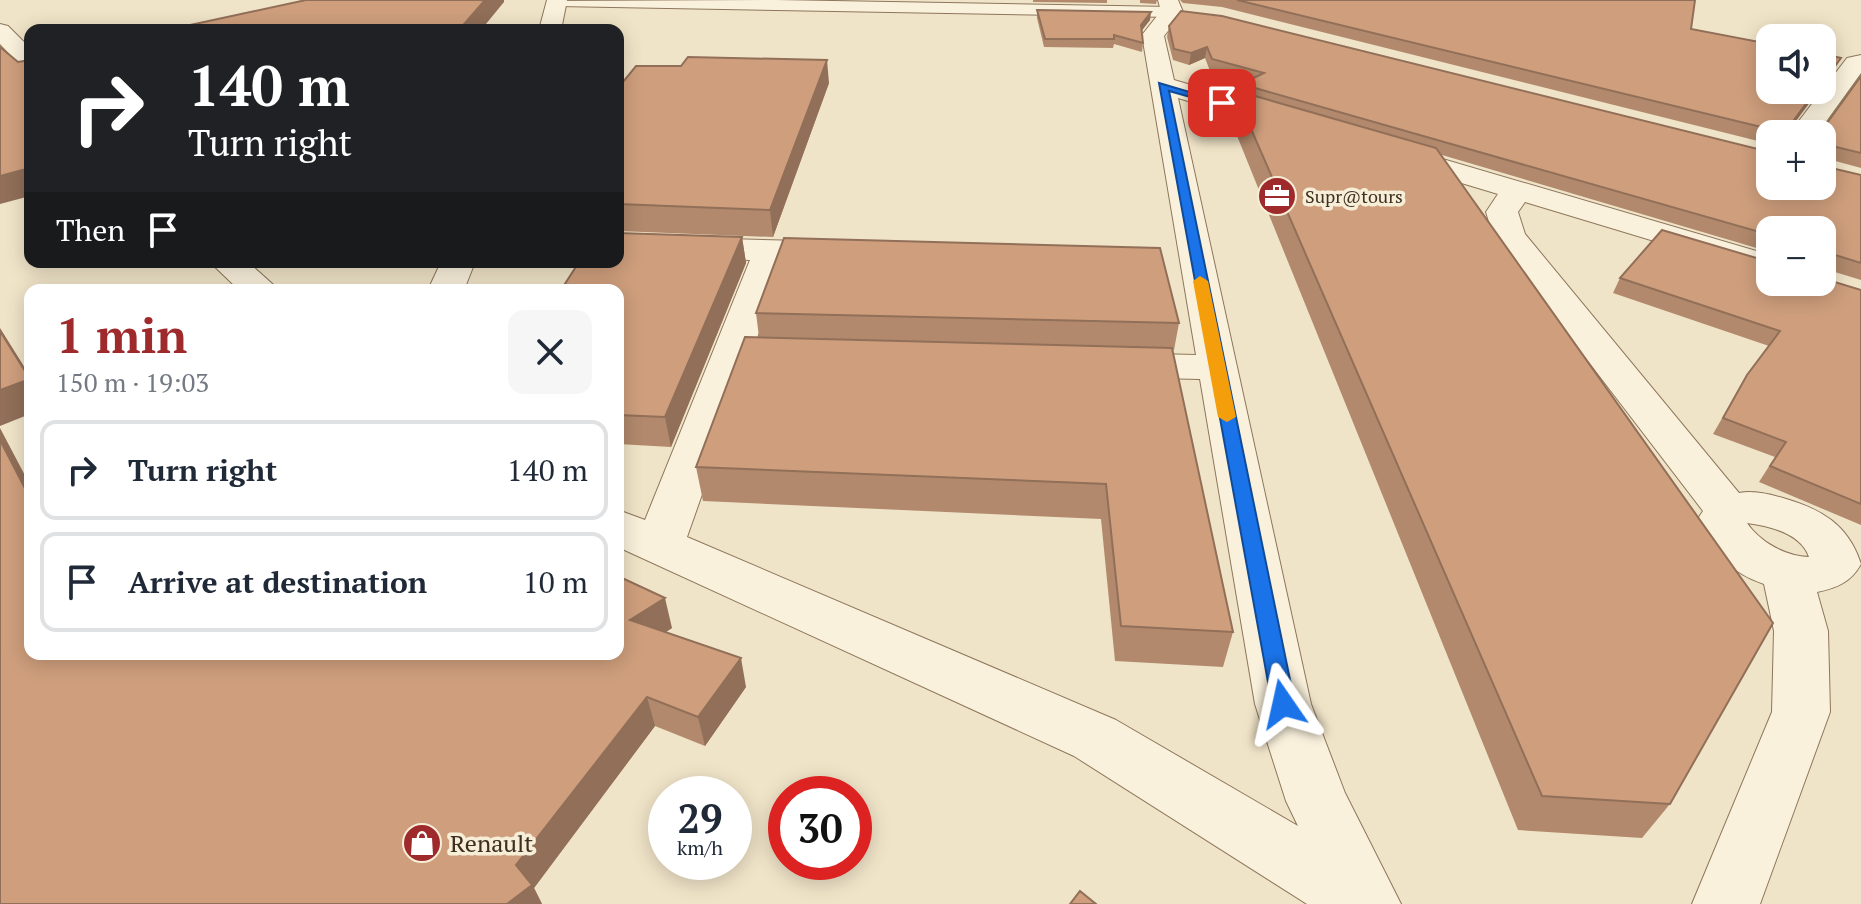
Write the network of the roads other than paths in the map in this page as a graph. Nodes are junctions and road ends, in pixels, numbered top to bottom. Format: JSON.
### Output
{"nodes":[{"id":1,"x":557,"y":1,"type":"edge"},
{"id":2,"x":1179,"y":9,"type":"edge"},
{"id":3,"x":551,"y":24,"type":"edge"},
{"id":4,"x":0,"y":31,"type":"edge"},
{"id":5,"x":24,"y":55,"type":"edge"},
{"id":6,"x":1861,"y":62,"type":"edge"},
{"id":7,"x":1163,"y":85,"type":"junction"},
{"id":8,"x":1813,"y":120,"type":"edge"},
{"id":9,"x":1311,"y":129,"type":"edge"},
{"id":10,"x":1370,"y":146,"type":"edge"},
{"id":11,"x":1519,"y":190,"type":"junction"},
{"id":12,"x":624,"y":246,"type":"edge"},
{"id":13,"x":771,"y":250,"type":"junction"},
{"id":14,"x":866,"y":253,"type":"edge"},
{"id":15,"x":1756,"y":262,"type":"edge"},
{"id":16,"x":234,"y":268,"type":"edge"},
{"id":17,"x":254,"y":284,"type":"edge"},
{"id":18,"x":1077,"y":364,"type":"edge"},
{"id":19,"x":1218,"y":368,"type":"junction"},
{"id":20,"x":639,"y":536,"type":"edge"},
{"id":21,"x":1827,"y":562,"type":"edge"},
{"id":22,"x":1365,"y":903,"type":"edge"},
{"id":23,"x":1726,"y":904,"type":"edge"}],
"edges":[{"from":1,"to":2,"type":"lane"},
{"from":1,"to":3,"type":"street"},
{"from":2,"to":7,"type":"street"},
{"from":4,"to":5,"type":"street"},
{"from":6,"to":8,"type":"street"},
{"from":7,"to":9,"type":"street"},
{"from":7,"to":19,"type":"street"},
{"from":10,"to":11,"type":"street"},
{"from":11,"to":15,"type":"street"},
{"from":11,"to":21,"type":"street"},
{"from":12,"to":13,"type":"street"},
{"from":13,"to":14,"type":"street"},
{"from":13,"to":20,"type":"street"},
{"from":16,"to":17,"type":"street"},
{"from":18,"to":19,"type":"street"},
{"from":19,"to":22,"type":"street"},
{"from":20,"to":22,"type":"street"},
{"from":21,"to":23,"type":"street"}]}
